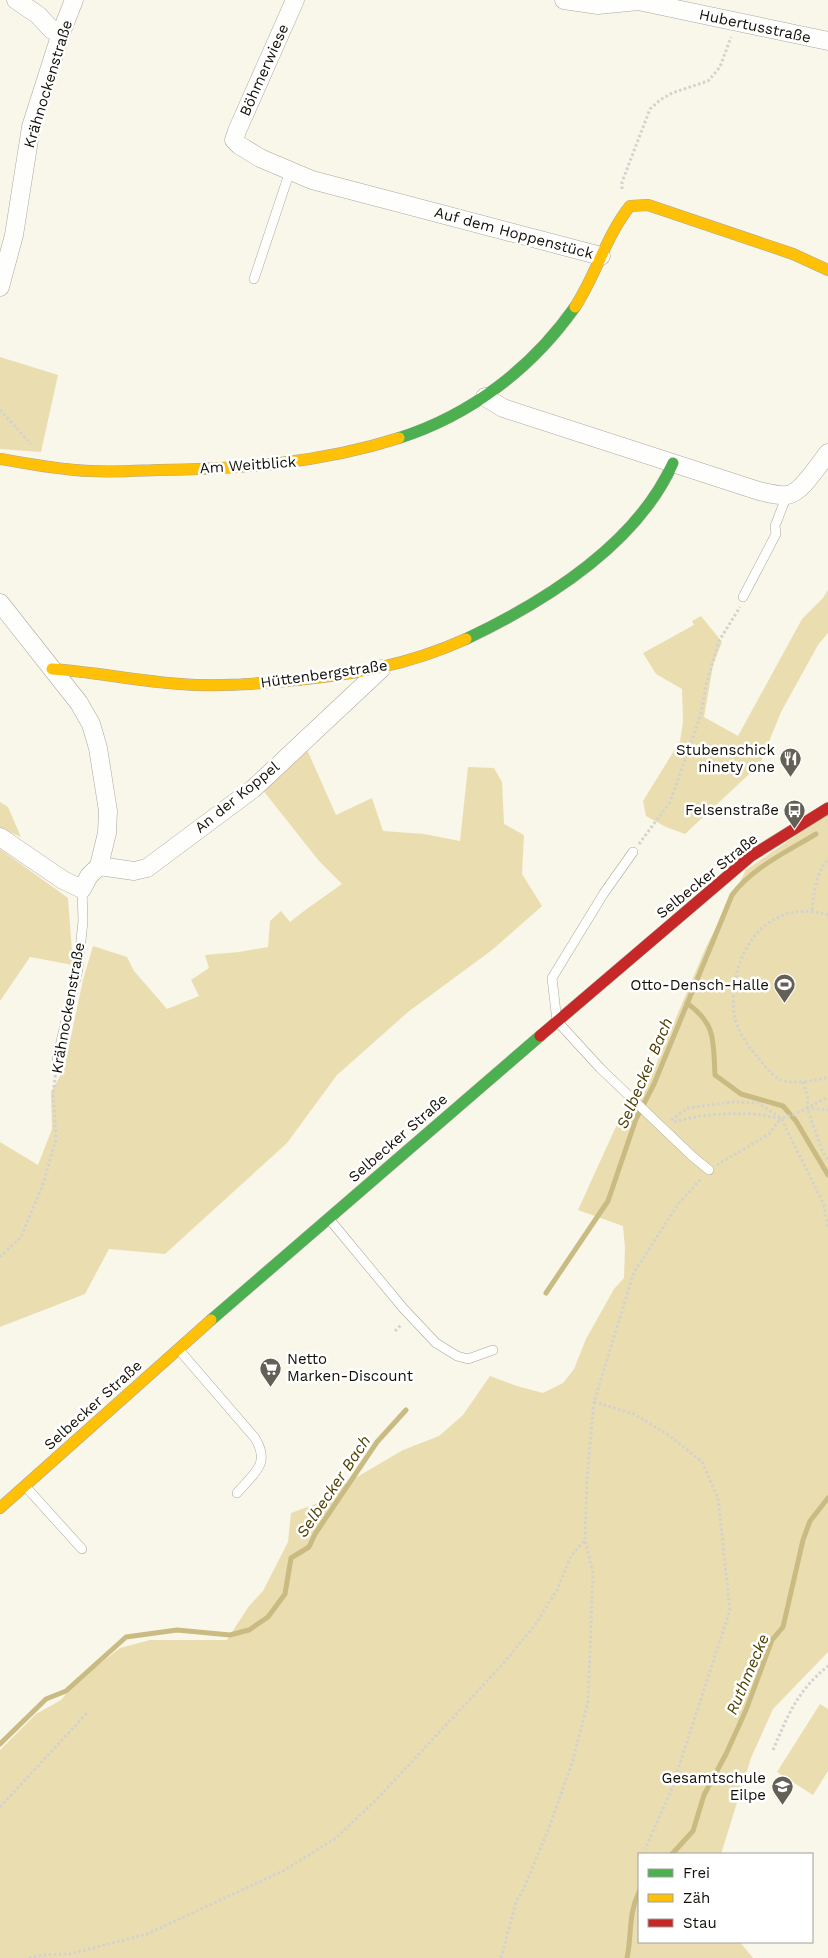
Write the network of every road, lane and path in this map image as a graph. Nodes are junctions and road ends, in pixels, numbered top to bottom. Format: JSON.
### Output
{"nodes":[{"id":1,"x":16,"y":0,"type":"edge"},
{"id":2,"x":74,"y":0,"type":"edge"},
{"id":3,"x":295,"y":0,"type":"edge"},
{"id":4,"x":564,"y":0,"type":"edge"},
{"id":5,"x":735,"y":22,"type":"junction"},
{"id":6,"x":61,"y":33,"type":"junction"},
{"id":7,"x":828,"y":42,"type":"edge"},
{"id":8,"x":234,"y":140,"type":"joint"},
{"id":9,"x":290,"y":171,"type":"junction"},
{"id":10,"x":621,"y":187,"type":"dead end"},
{"id":11,"x":601,"y":256,"type":"junction"},
{"id":12,"x":828,"y":270,"type":"edge"},
{"id":13,"x":254,"y":279,"type":"dead end"},
{"id":14,"x":0,"y":287,"type":"edge"},
{"id":15,"x":485,"y":397,"type":"junction"},
{"id":16,"x":0,"y":410,"type":"edge"},
{"id":17,"x":828,"y":453,"type":"edge"},
{"id":18,"x":0,"y":459,"type":"edge"},
{"id":19,"x":673,"y":462,"type":"junction"},
{"id":20,"x":40,"y":465,"type":"junction"},
{"id":21,"x":787,"y":495,"type":"junction"},
{"id":22,"x":743,"y":597,"type":"joint"},
{"id":23,"x":0,"y":603,"type":"edge"},
{"id":24,"x":381,"y":668,"type":"junction"},
{"id":25,"x":52,"y":669,"type":"junction"},
{"id":26,"x":828,"y":808,"type":"edge"},
{"id":27,"x":0,"y":836,"type":"edge"},
{"id":28,"x":633,"y":852,"type":"joint"},
{"id":29,"x":828,"y":859,"type":"edge"},
{"id":30,"x":99,"y":866,"type":"junction"},
{"id":31,"x":82,"y":889,"type":"junction"},
{"id":32,"x":812,"y":910,"type":"junction"},
{"id":33,"x":828,"y":915,"type":"edge"},
{"id":34,"x":557,"y":1021,"type":"junction"},
{"id":35,"x":57,"y":1059,"type":"joint"},
{"id":36,"x":828,"y":1077,"type":"edge"},
{"id":37,"x":803,"y":1082,"type":"junction"},
{"id":38,"x":828,"y":1097,"type":"edge"},
{"id":39,"x":807,"y":1108,"type":"junction"},
{"id":40,"x":828,"y":1110,"type":"edge"},
{"id":41,"x":781,"y":1118,"type":"junction"},
{"id":42,"x":662,"y":1126,"type":"junction"},
{"id":43,"x":828,"y":1161,"type":"edge"},
{"id":44,"x":709,"y":1170,"type":"junction"},
{"id":45,"x":328,"y":1218,"type":"junction"},
{"id":46,"x":828,"y":1229,"type":"edge"},
{"id":47,"x":0,"y":1256,"type":"edge"},
{"id":48,"x":178,"y":1349,"type":"junction"},
{"id":49,"x":493,"y":1350,"type":"dead end"},
{"id":50,"x":594,"y":1402,"type":"junction"},
{"id":51,"x":25,"y":1486,"type":"junction"},
{"id":52,"x":237,"y":1493,"type":"dead end"},
{"id":53,"x":0,"y":1508,"type":"edge"},
{"id":54,"x":585,"y":1540,"type":"junction"},
{"id":55,"x":82,"y":1549,"type":"dead end"},
{"id":56,"x":828,"y":1666,"type":"edge"},
{"id":57,"x":88,"y":1712,"type":"dead end"},
{"id":58,"x":773,"y":1750,"type":"dead end"},
{"id":59,"x":0,"y":1807,"type":"edge"},
{"id":60,"x":645,"y":1849,"type":"dead end"},
{"id":61,"x":70,"y":1956,"type":"edge"},
{"id":62,"x":29,"y":1958,"type":"edge"},
{"id":63,"x":501,"y":1958,"type":"edge"}],
"edges":[{"from":1,"to":6,"type":"street"},
{"from":2,"to":6,"type":"street","name":"Krähnockenstraße"},
{"from":3,"to":8,"type":"street","name":"Böhmerwiese"},
{"from":4,"to":5,"type":"street","name":"Hubertusstraße"},
{"from":5,"to":7,"type":"street","name":"Hubertusstraße"},
{"from":5,"to":10,"type":"path"},
{"from":6,"to":14,"type":"street","name":"Krähnockenstraße"},
{"from":8,"to":9,"type":"street","name":"Auf dem Hoppenstück"},
{"from":9,"to":11,"type":"street","name":"Auf dem Hoppenstück"},
{"from":9,"to":13,"type":"lane"},
{"from":11,"to":12,"type":"street","name":"Auf dem Hoppenstück"},
{"from":11,"to":15,"type":"street","name":"Am Weitblick"},
{"from":15,"to":19,"type":"street"},
{"from":15,"to":20,"type":"street","name":"Am Weitblick"},
{"from":16,"to":20,"type":"path"},
{"from":17,"to":21,"type":"street"},
{"from":18,"to":20,"type":"street","name":"Am Weitblick"},
{"from":19,"to":21,"type":"street"},
{"from":19,"to":24,"type":"street","name":"Hüttenbergstraße"},
{"from":21,"to":22,"type":"lane"},
{"from":22,"to":28,"type":"path"},
{"from":23,"to":25,"type":"street"},
{"from":24,"to":25,"type":"street","name":"Hüttenbergstraße"},
{"from":24,"to":30,"type":"street","name":"An der Koppel"},
{"from":25,"to":30,"type":"street"},
{"from":26,"to":34,"type":"street","name":"Selbecker Straße"},
{"from":27,"to":31,"type":"street"},
{"from":28,"to":34,"type":"lane"},
{"from":29,"to":32,"type":"path"},
{"from":30,"to":31,"type":"street"},
{"from":31,"to":35,"type":"lane","name":"Krähnockenstraße"},
{"from":32,"to":33,"type":"path"},
{"from":32,"to":37,"type":"path"},
{"from":34,"to":42,"type":"lane"},
{"from":34,"to":45,"type":"street","name":"Selbecker Straße"},
{"from":35,"to":47,"type":"path","name":"Krähnockenstraße"},
{"from":36,"to":37,"type":"path"},
{"from":37,"to":39,"type":"path"},
{"from":38,"to":39,"type":"path"},
{"from":39,"to":40,"type":"path"},
{"from":39,"to":41,"type":"path"},
{"from":39,"to":43,"type":"path"},
{"from":41,"to":42,"type":"path"},
{"from":41,"to":42,"type":"path"},
{"from":41,"to":44,"type":"path"},
{"from":41,"to":46,"type":"path"},
{"from":42,"to":44,"type":"lane"},
{"from":44,"to":50,"type":"path"},
{"from":45,"to":48,"type":"street","name":"Selbecker Straße"},
{"from":45,"to":49,"type":"lane"},
{"from":48,"to":51,"type":"street","name":"Selbecker Straße"},
{"from":48,"to":52,"type":"lane"},
{"from":50,"to":54,"type":"path"},
{"from":50,"to":60,"type":"path"},
{"from":51,"to":53,"type":"street","name":"Selbecker Straße"},
{"from":51,"to":55,"type":"lane"},
{"from":54,"to":61,"type":"path"},
{"from":54,"to":63,"type":"path"},
{"from":56,"to":58,"type":"path"},
{"from":57,"to":59,"type":"path"},
{"from":61,"to":62,"type":"path"}]}
